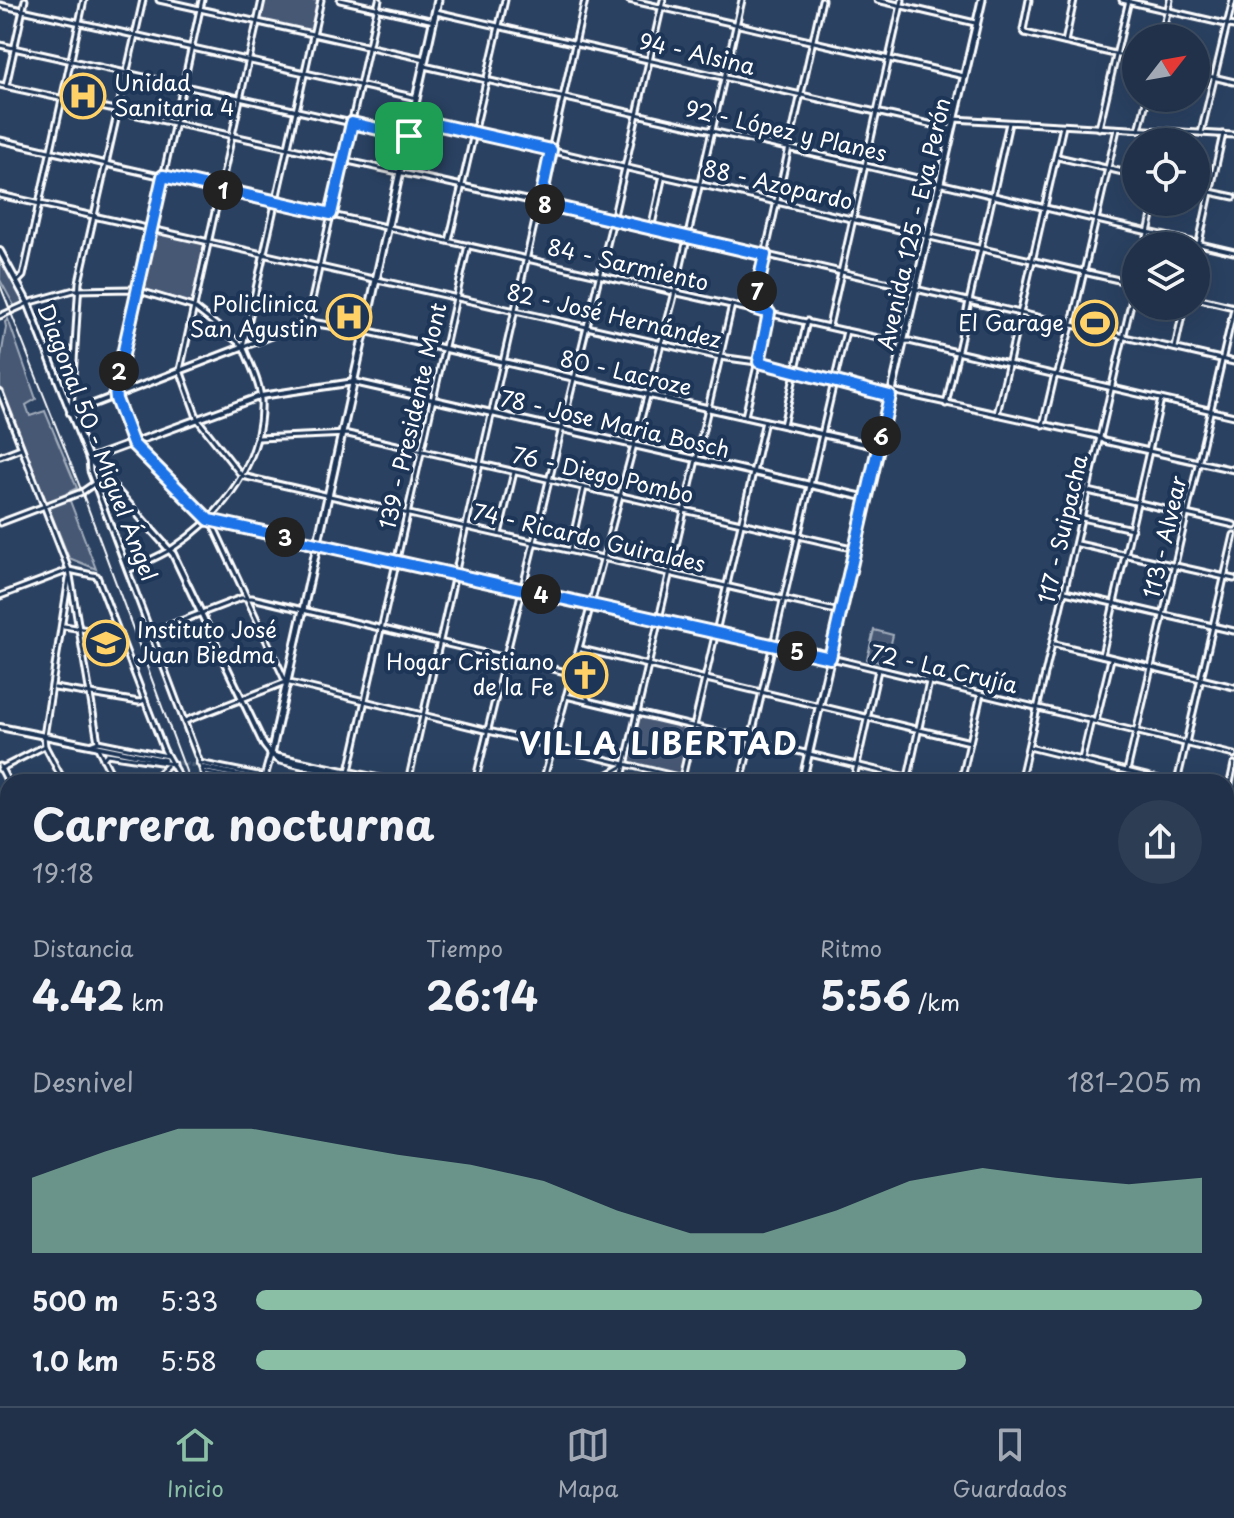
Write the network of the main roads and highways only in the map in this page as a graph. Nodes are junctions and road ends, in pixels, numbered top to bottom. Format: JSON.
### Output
{"nodes":[{"id":1,"x":438,"y":0,"type":"edge"},
{"id":2,"x":982,"y":0,"type":"edge"},
{"id":3,"x":340,"y":774,"type":"edge"},
{"id":4,"x":804,"y":774,"type":"edge"}],
"edges":[{"from":1,"to":3,"type":"main road"},
{"from":2,"to":4,"type":"main road","name":"Avenida 125 - Eva Perón"}]}
